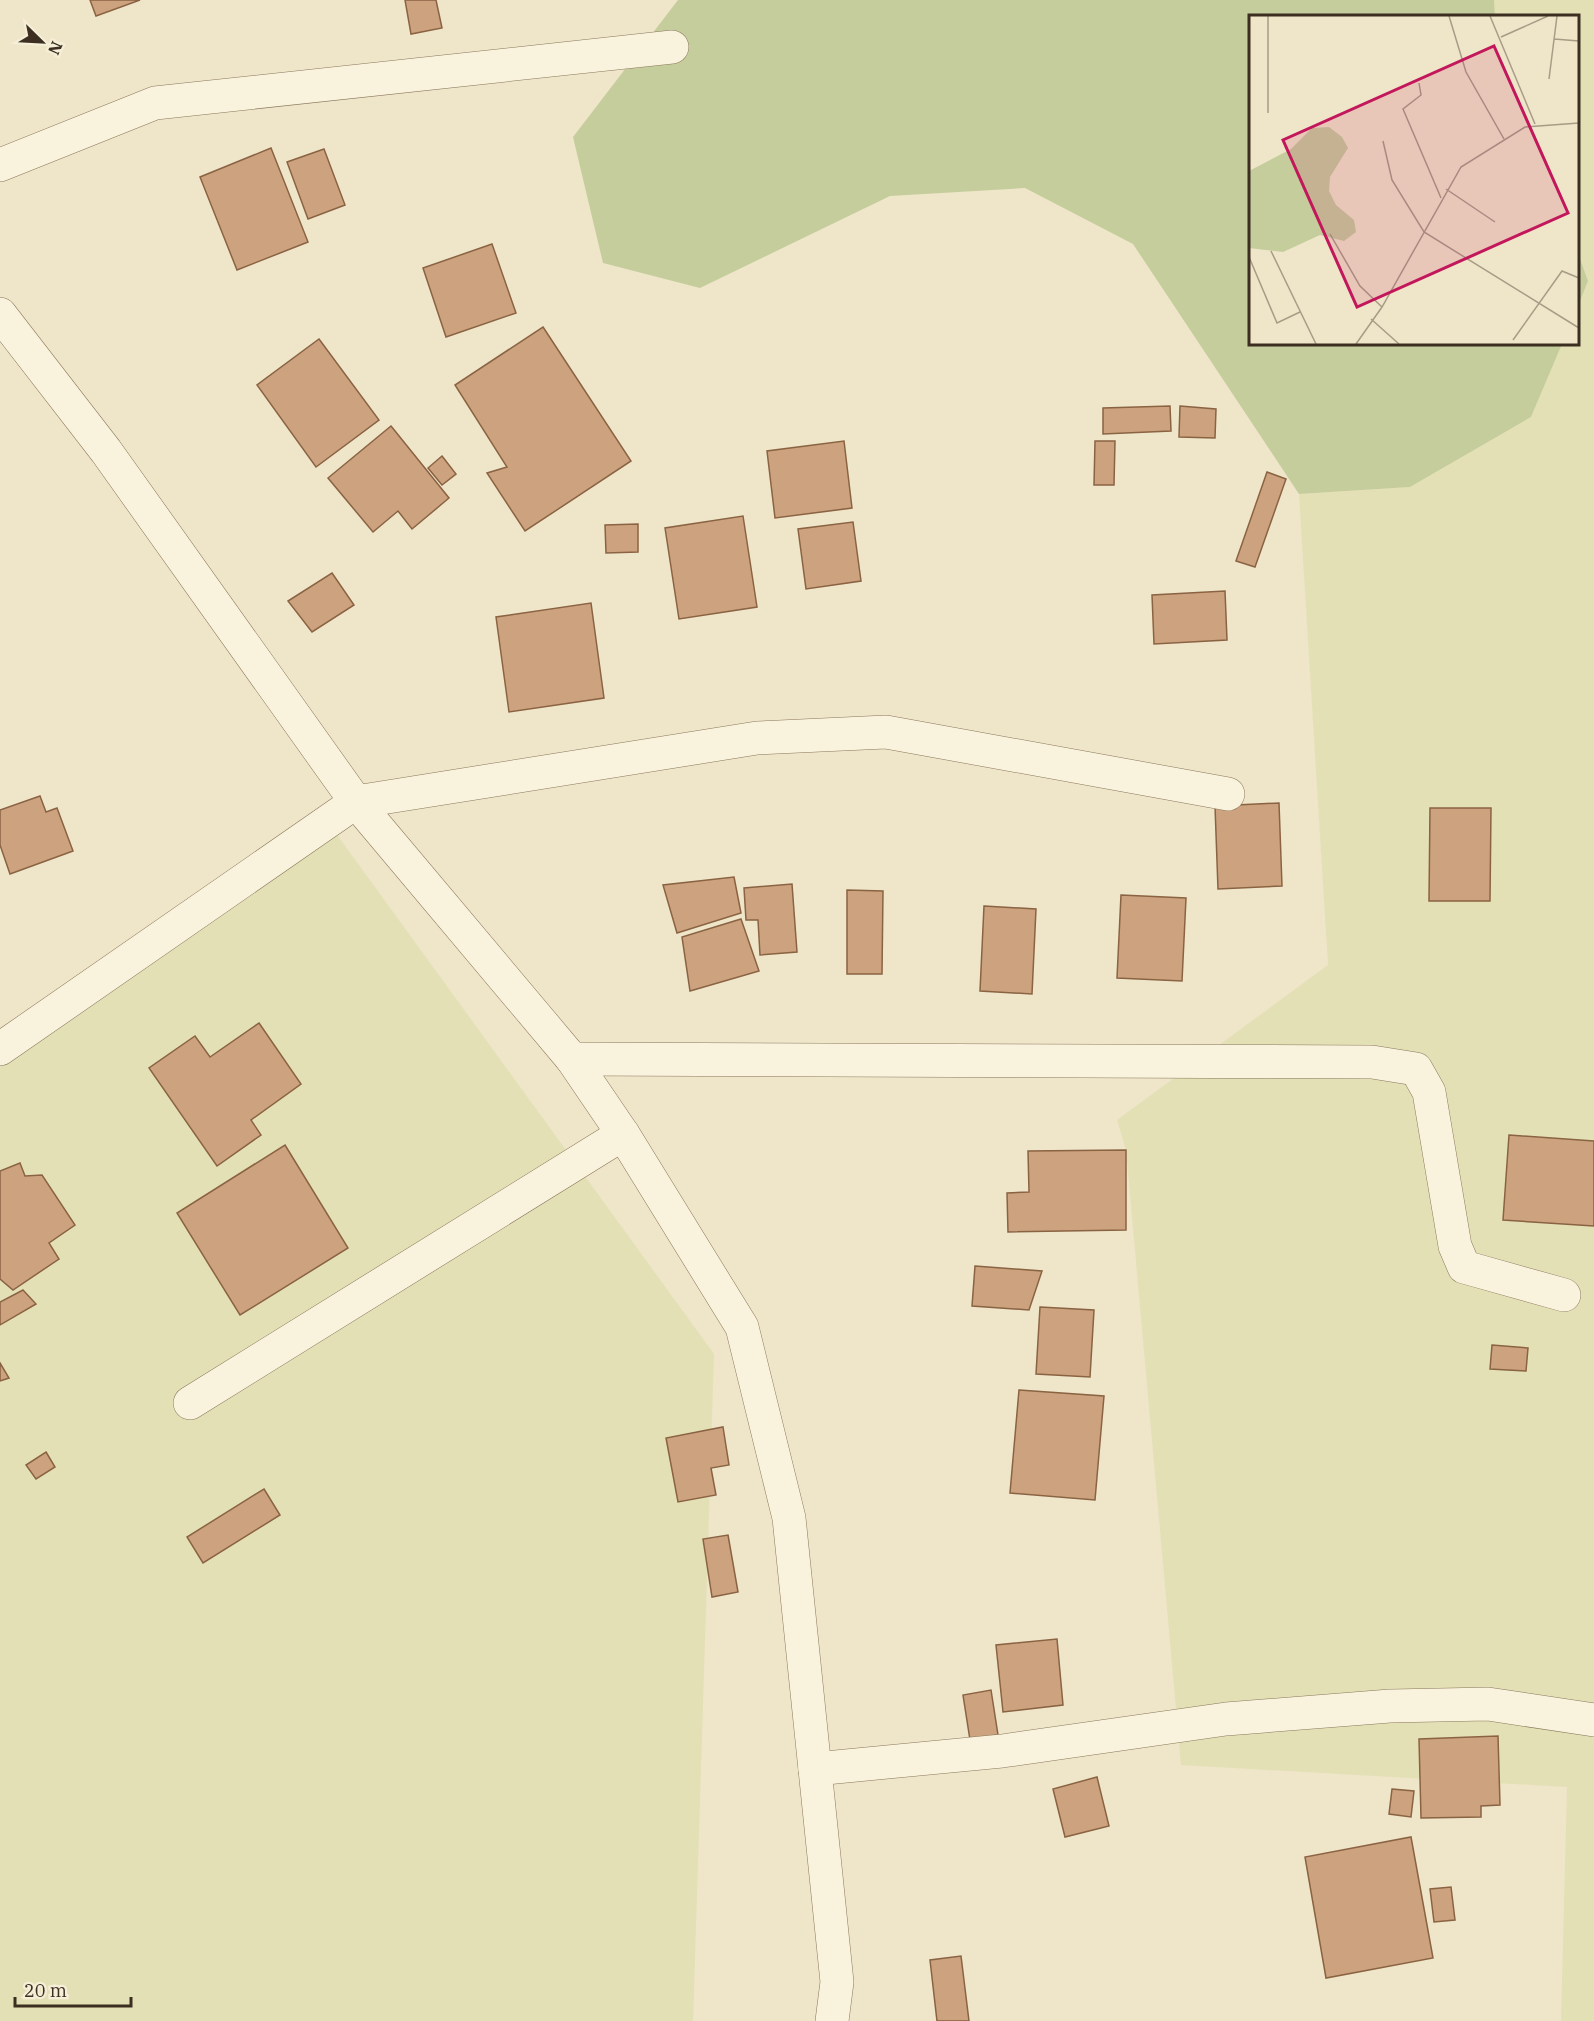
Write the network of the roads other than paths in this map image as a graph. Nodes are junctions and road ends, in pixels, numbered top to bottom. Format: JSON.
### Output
{"nodes":[{"id":1,"x":672,"y":47,"type":"dead end"},
{"id":2,"x":0,"y":165,"type":"edge"},
{"id":3,"x":0,"y":314,"type":"edge"},
{"id":4,"x":1228,"y":794,"type":"dead end"},
{"id":5,"x":356,"y":802,"type":"junction"},
{"id":6,"x":0,"y":1049,"type":"edge"},
{"id":7,"x":572,"y":1059,"type":"junction"},
{"id":8,"x":623,"y":1134,"type":"junction"},
{"id":9,"x":1564,"y":1295,"type":"dead end"},
{"id":10,"x":190,"y":1403,"type":"dead end"},
{"id":11,"x":1594,"y":1720,"type":"edge"},
{"id":12,"x":815,"y":1769,"type":"junction"},
{"id":13,"x":832,"y":2021,"type":"edge"}],
"edges":[{"from":1,"to":2,"type":"street"},
{"from":3,"to":5,"type":"street"},
{"from":4,"to":5,"type":"street"},
{"from":5,"to":6,"type":"street"},
{"from":5,"to":7,"type":"street"},
{"from":7,"to":8,"type":"street"},
{"from":7,"to":9,"type":"street"},
{"from":8,"to":10,"type":"street"},
{"from":8,"to":12,"type":"street"},
{"from":11,"to":12,"type":"street"},
{"from":12,"to":13,"type":"street"}]}
